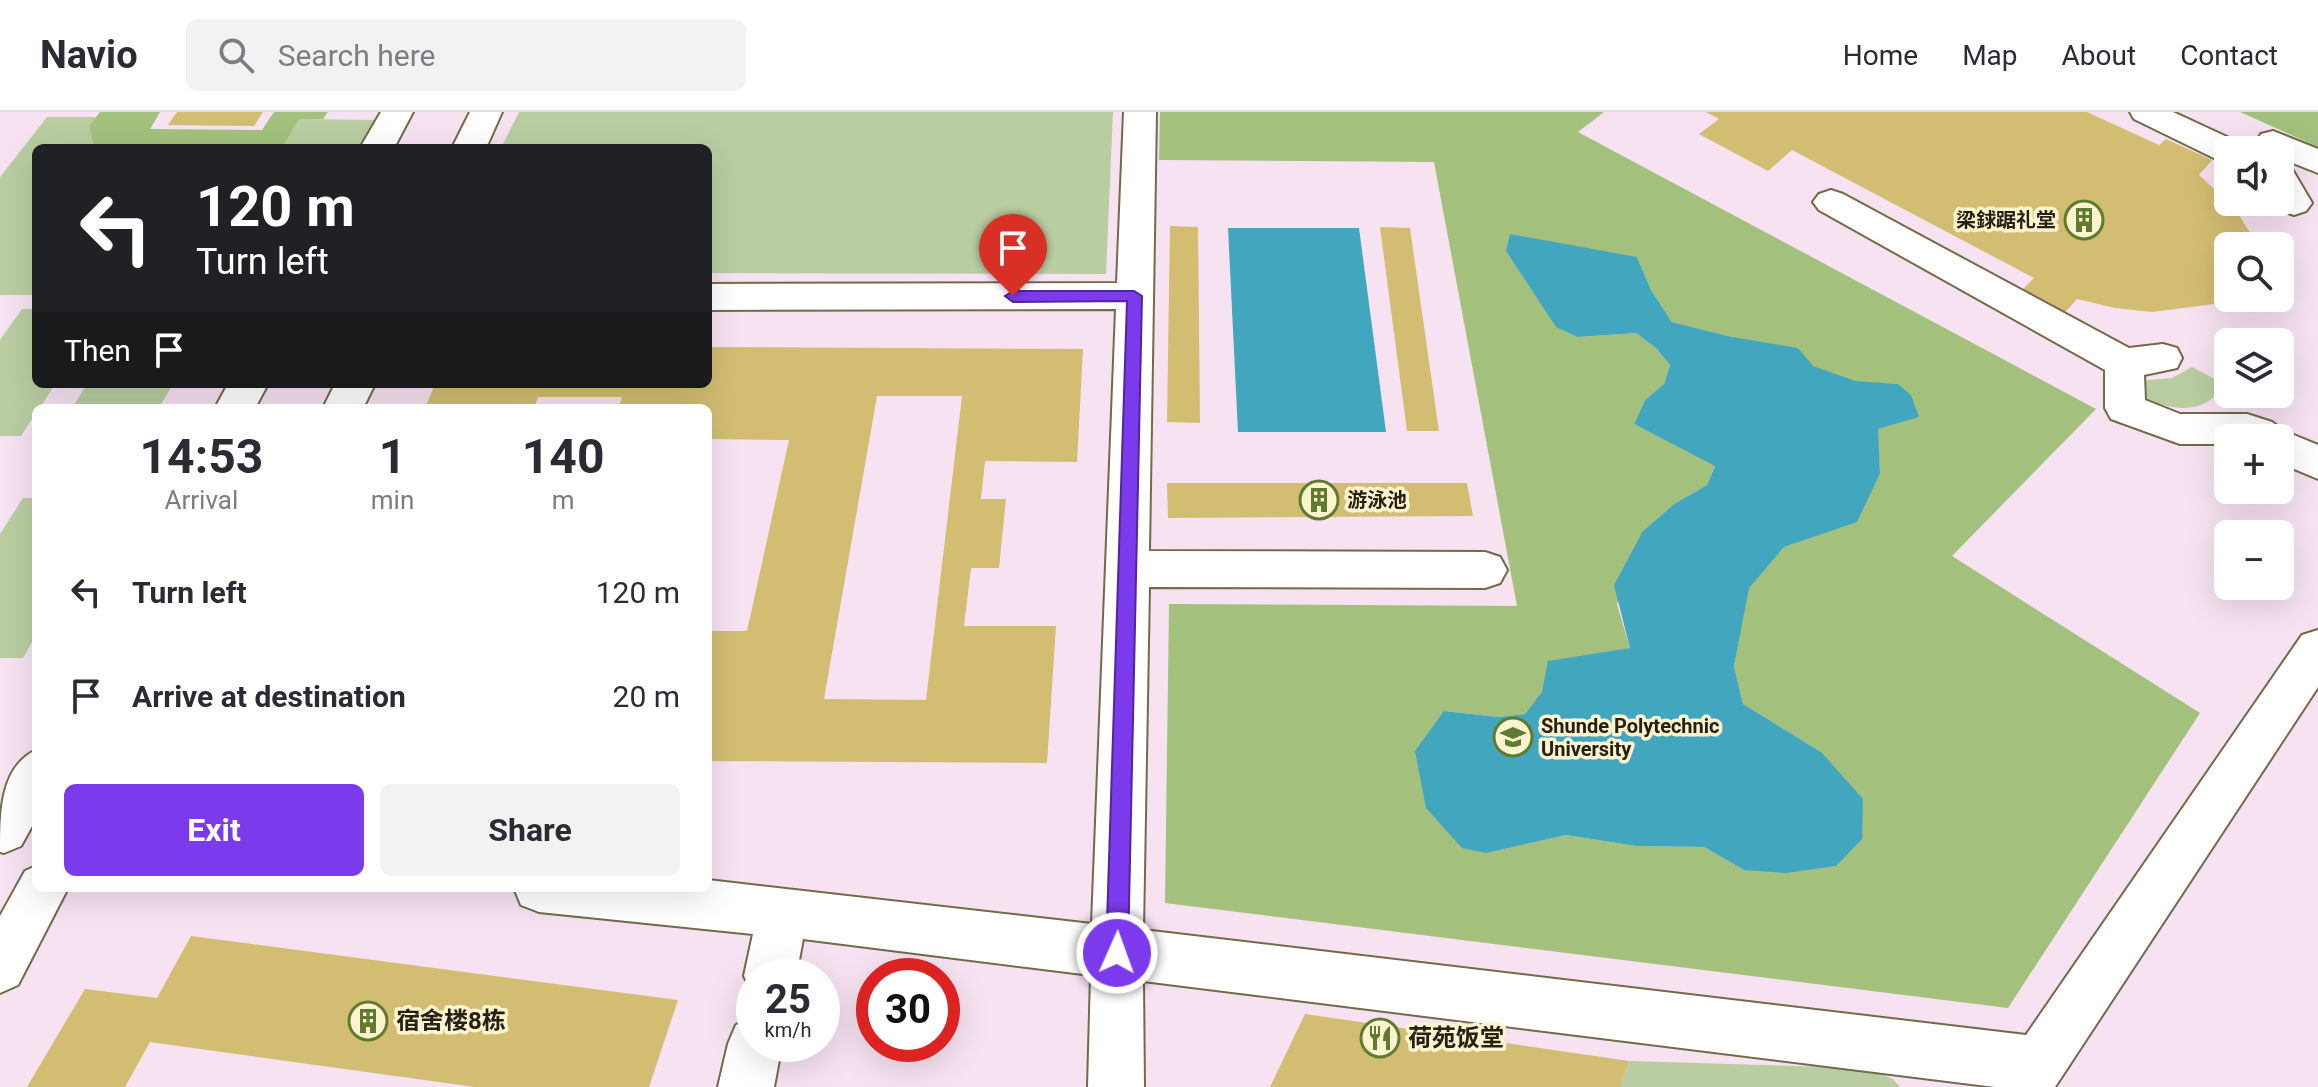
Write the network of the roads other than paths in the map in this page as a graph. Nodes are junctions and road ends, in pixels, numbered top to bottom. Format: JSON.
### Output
{"nodes":[{"id":1,"x":397,"y":112,"type":"edge"},
{"id":2,"x":486,"y":112,"type":"edge"},
{"id":3,"x":1140,"y":112,"type":"edge"},
{"id":4,"x":2146,"y":112,"type":"edge"},
{"id":5,"x":379,"y":144,"type":"edge"},
{"id":6,"x":471,"y":144,"type":"edge"},
{"id":7,"x":2214,"y":144,"type":"edge"},
{"id":8,"x":2294,"y":151,"type":"edge"},
{"id":9,"x":2318,"y":162,"type":"edge"},
{"id":10,"x":2318,"y":170,"type":"edge"},
{"id":11,"x":2294,"y":181,"type":"edge"},
{"id":12,"x":1831,"y":202,"type":"dead end"},
{"id":13,"x":1134,"y":296,"type":"junction"},
{"id":14,"x":712,"y":297,"type":"edge"},
{"id":15,"x":2163,"y":358,"type":"dead end"},
{"id":16,"x":2124,"y":363,"type":"junction"},
{"id":17,"x":2214,"y":430,"type":"edge"},
{"id":18,"x":2294,"y":452,"type":"edge"},
{"id":19,"x":2318,"y":463,"type":"edge"},
{"id":20,"x":1127,"y":569,"type":"junction"},
{"id":21,"x":1485,"y":570,"type":"dead end"},
{"id":22,"x":2318,"y":649,"type":"edge"},
{"id":23,"x":32,"y":782,"type":"edge"},
{"id":24,"x":13,"y":831,"type":"edge"},
{"id":25,"x":41,"y":892,"type":"edge"},
{"id":26,"x":580,"y":892,"type":"edge"},
{"id":27,"x":783,"y":912,"type":"junction"},
{"id":28,"x":1117,"y":953,"type":"junction"},
{"id":29,"x":774,"y":958,"type":"edge"},
{"id":30,"x":0,"y":967,"type":"edge"},
{"id":31,"x":751,"y":1062,"type":"edge"},
{"id":32,"x":2031,"y":1076,"type":"edge"},
{"id":33,"x":746,"y":1087,"type":"edge"},
{"id":34,"x":1116,"y":1087,"type":"edge"}],
"edges":[{"from":1,"to":5,"type":"street"},
{"from":2,"to":6,"type":"street"},
{"from":3,"to":13,"type":"street"},
{"from":4,"to":7,"type":"street"},
{"from":8,"to":9,"type":"street"},
{"from":10,"to":11,"type":"street"},
{"from":12,"to":16,"type":"street"},
{"from":13,"to":14,"type":"street"},
{"from":13,"to":20,"type":"street"},
{"from":15,"to":16,"type":"street"},
{"from":16,"to":17,"type":"street"},
{"from":18,"to":19,"type":"street"},
{"from":20,"to":21,"type":"street"},
{"from":20,"to":28,"type":"street"},
{"from":22,"to":32,"type":"street"},
{"from":23,"to":24,"type":"street"},
{"from":25,"to":30,"type":"street"},
{"from":26,"to":27,"type":"street"},
{"from":27,"to":28,"type":"street"},
{"from":27,"to":29,"type":"street"},
{"from":28,"to":32,"type":"street"},
{"from":28,"to":34,"type":"street"},
{"from":31,"to":33,"type":"street"}]}
